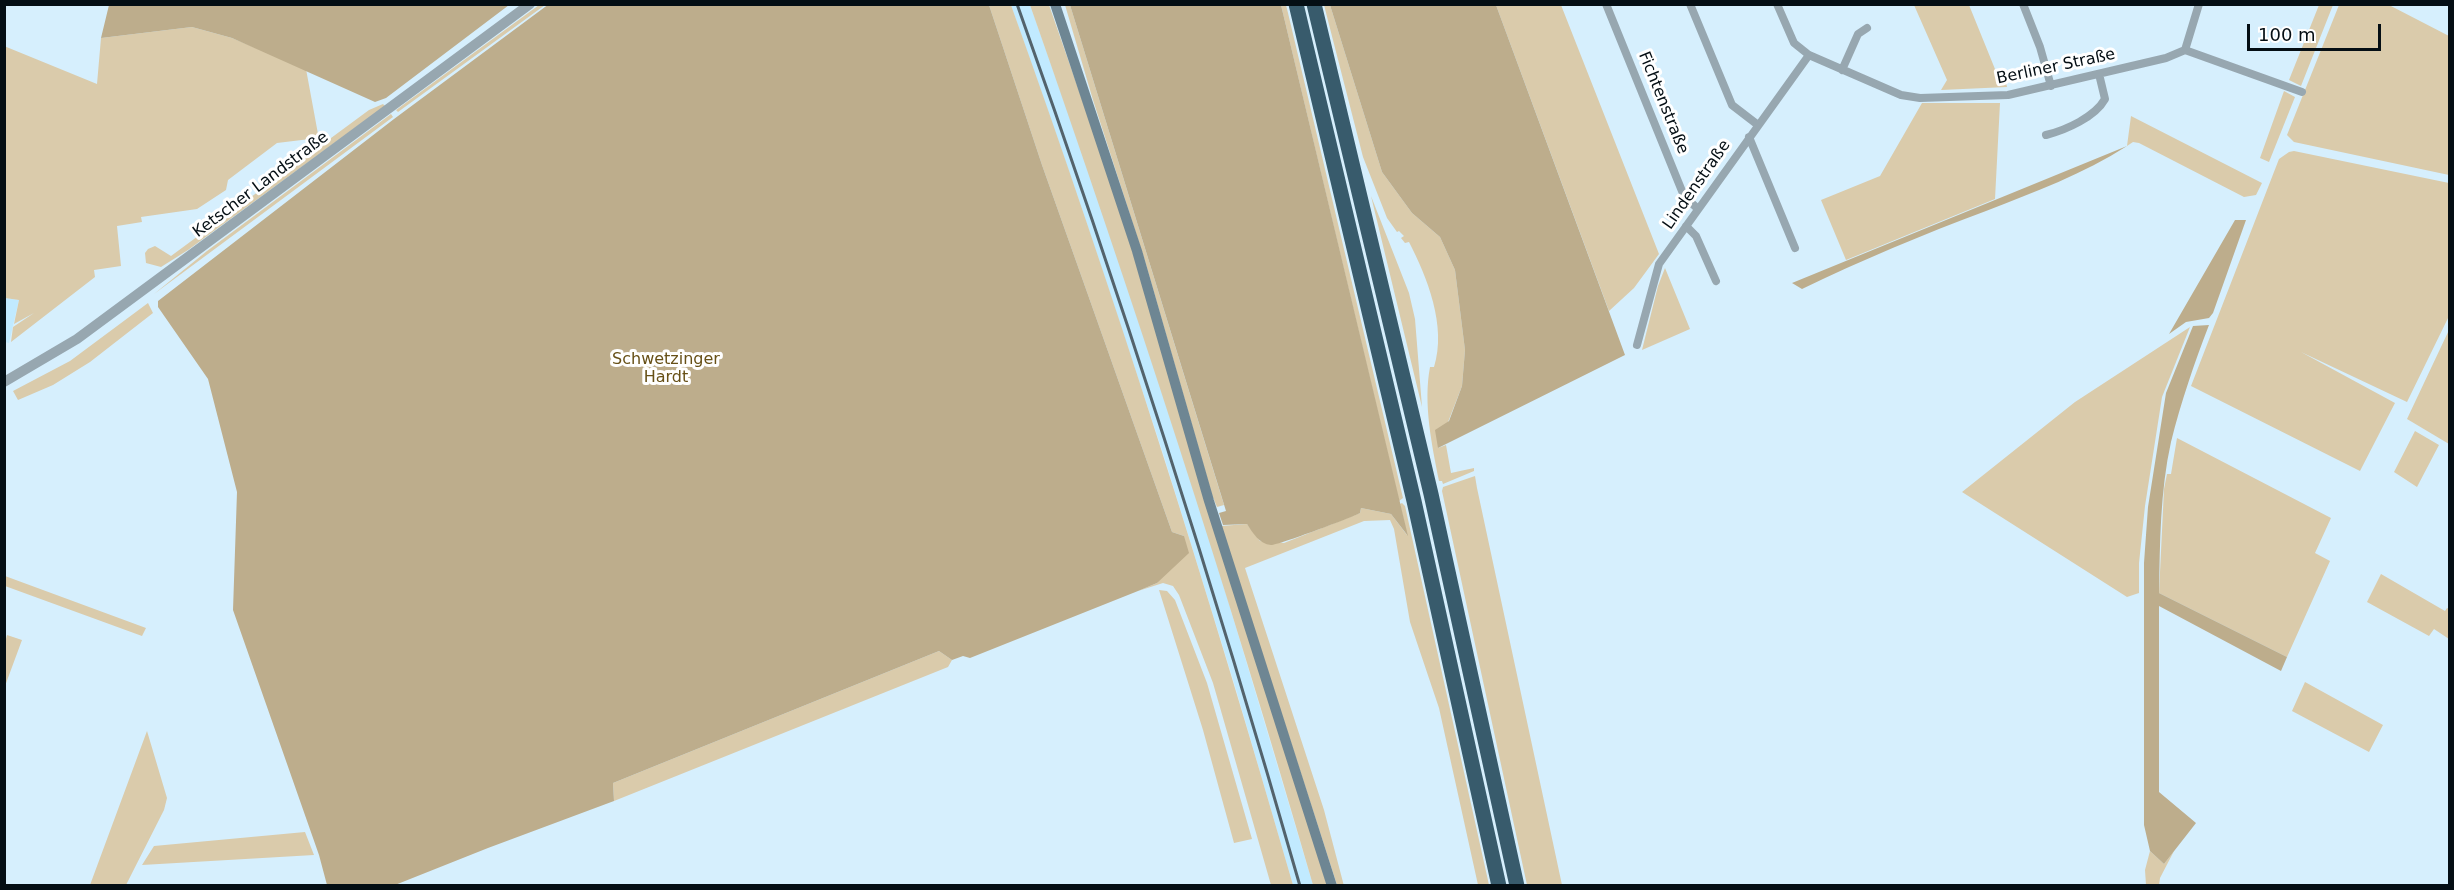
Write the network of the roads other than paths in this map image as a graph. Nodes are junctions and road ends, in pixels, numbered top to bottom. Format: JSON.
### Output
{"nodes":[{"id":1,"x":531,"y":4,"type":"edge"},
{"id":2,"x":1055,"y":4,"type":"edge"},
{"id":3,"x":1296,"y":4,"type":"edge"},
{"id":4,"x":1314,"y":4,"type":"edge"},
{"id":5,"x":1606,"y":4,"type":"edge"},
{"id":6,"x":1690,"y":4,"type":"edge"},
{"id":7,"x":1777,"y":4,"type":"edge"},
{"id":8,"x":2023,"y":4,"type":"edge"},
{"id":9,"x":2199,"y":4,"type":"edge"},
{"id":10,"x":1867,"y":28,"type":"dead end"},
{"id":11,"x":2185,"y":50,"type":"junction"},
{"id":12,"x":1809,"y":55,"type":"junction"},
{"id":13,"x":1842,"y":70,"type":"junction"},
{"id":14,"x":2099,"y":74,"type":"junction"},
{"id":15,"x":2051,"y":86,"type":"junction"},
{"id":16,"x":2302,"y":92,"type":"dead end"},
{"id":17,"x":1758,"y":125,"type":"junction"},
{"id":18,"x":2046,"y":135,"type":"dead end"},
{"id":19,"x":1749,"y":137,"type":"junction"},
{"id":20,"x":1698,"y":209,"type":"junction"},
{"id":21,"x":1686,"y":226,"type":"junction"},
{"id":22,"x":1795,"y":248,"type":"dead end"},
{"id":23,"x":1716,"y":281,"type":"dead end"},
{"id":24,"x":1637,"y":345,"type":"dead end"},
{"id":25,"x":4,"y":382,"type":"edge"},
{"id":26,"x":1332,"y":885,"type":"edge"},
{"id":27,"x":1499,"y":885,"type":"edge"},
{"id":28,"x":1517,"y":885,"type":"edge"}],
"edges":[{"from":1,"to":25,"type":"street","name":"Ketscher Landstraße"},
{"from":2,"to":26,"type":"main road"},
{"from":3,"to":27,"type":"highway"},
{"from":4,"to":28,"type":"highway"},
{"from":5,"to":20,"type":"street","name":"Fichtenstraße"},
{"from":6,"to":17,"type":"street"},
{"from":7,"to":12,"type":"street","name":"Berliner Straße"},
{"from":8,"to":15,"type":"street"},
{"from":9,"to":11,"type":"street"},
{"from":10,"to":13,"type":"street"},
{"from":11,"to":14,"type":"street","name":"Berliner Straße"},
{"from":11,"to":16,"type":"street"},
{"from":12,"to":13,"type":"street","name":"Berliner Straße"},
{"from":12,"to":17,"type":"street","name":"Lindenstraße"},
{"from":13,"to":15,"type":"street","name":"Berliner Straße"},
{"from":14,"to":15,"type":"street","name":"Berliner Straße"},
{"from":14,"to":18,"type":"street"},
{"from":17,"to":19,"type":"street","name":"Lindenstraße"},
{"from":19,"to":20,"type":"street","name":"Lindenstraße"},
{"from":19,"to":22,"type":"street"},
{"from":20,"to":21,"type":"street","name":"Lindenstraße"},
{"from":21,"to":23,"type":"street"},
{"from":21,"to":24,"type":"street","name":"Lindenstraße"}]}
